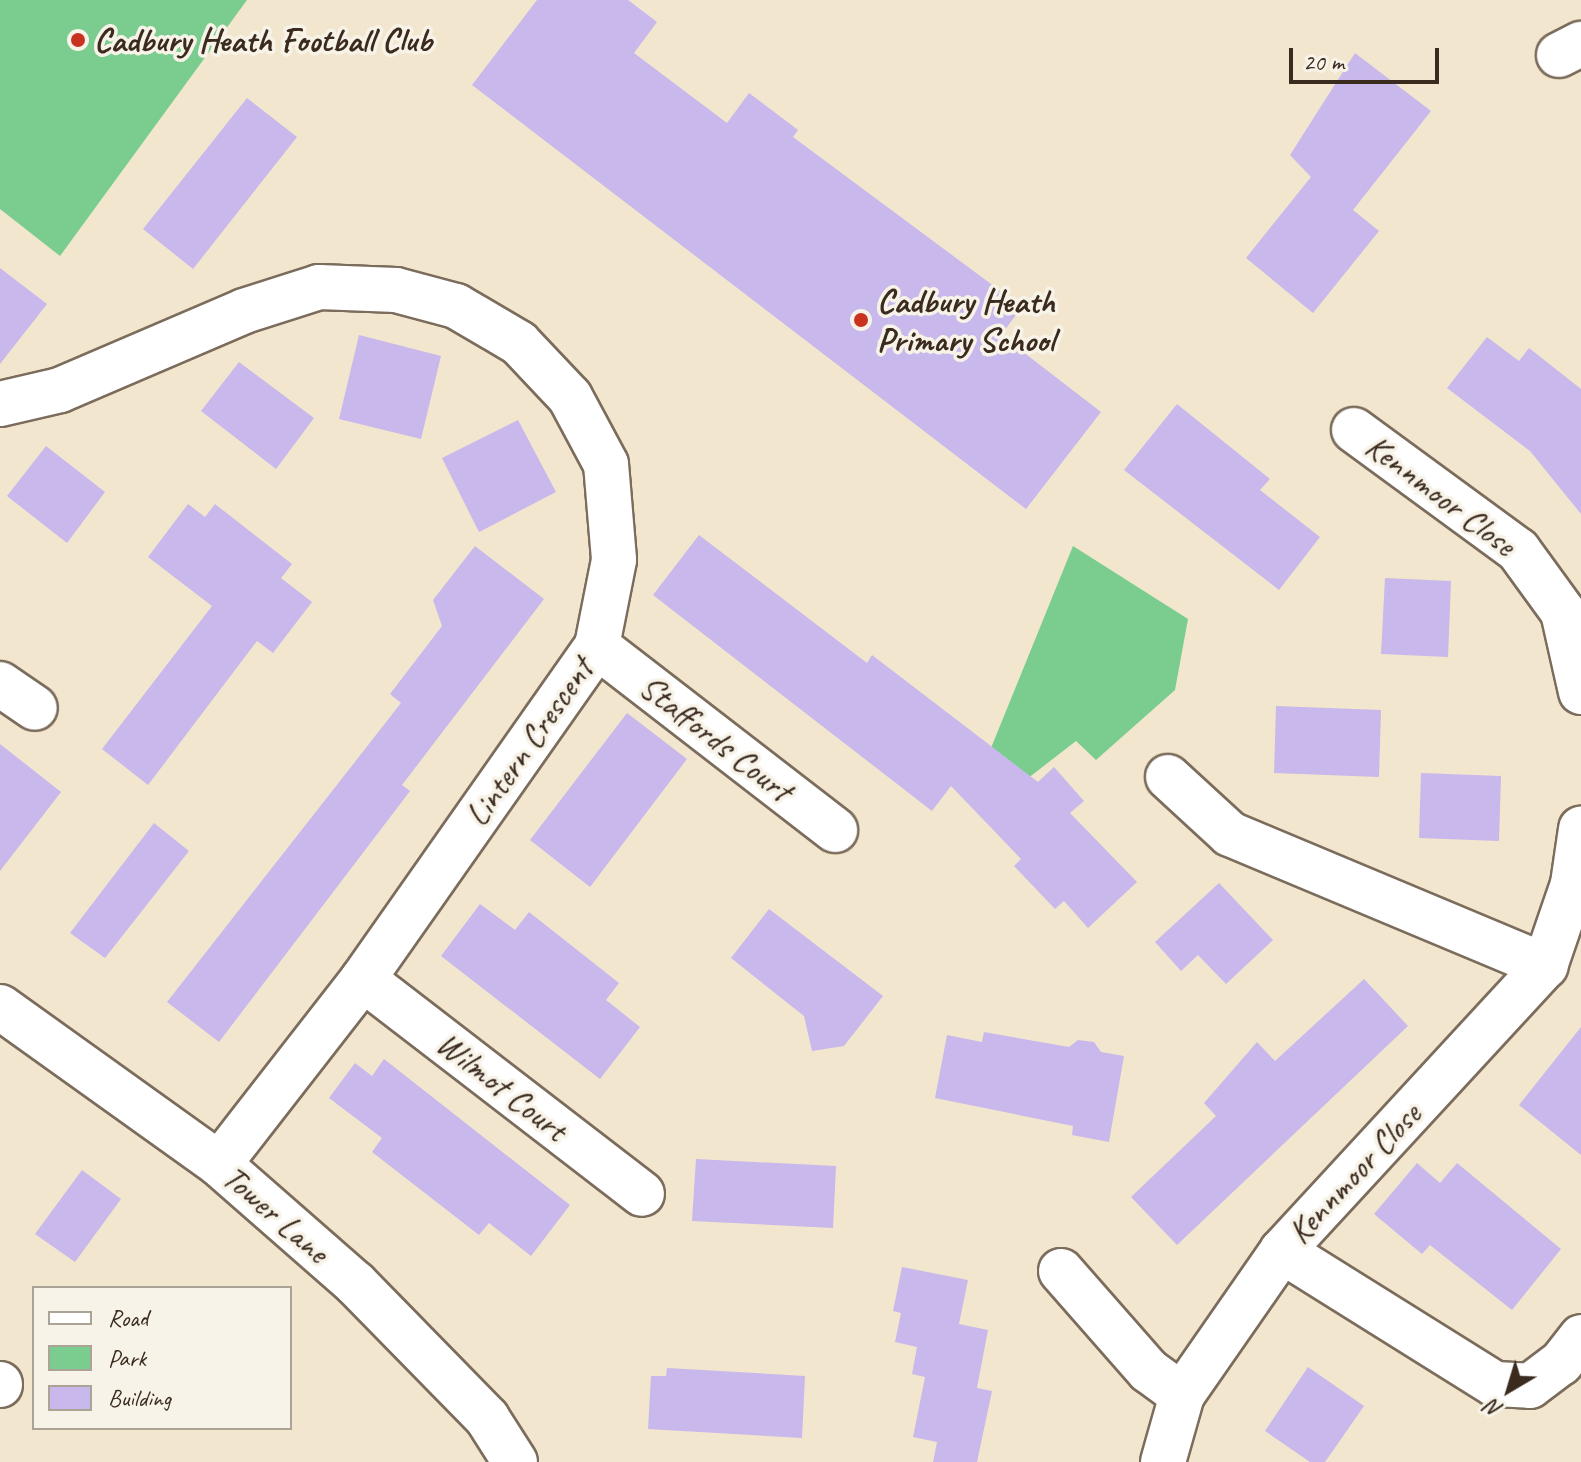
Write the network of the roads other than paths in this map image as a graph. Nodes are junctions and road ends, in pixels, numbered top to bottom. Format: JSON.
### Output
{"nodes":[{"id":1,"x":0,"y":404,"type":"edge"},
{"id":2,"x":1354,"y":430,"type":"dead end"},
{"id":3,"x":597,"y":646,"type":"junction"},
{"id":4,"x":0,"y":684,"type":"edge"},
{"id":5,"x":1581,"y":692,"type":"edge"},
{"id":6,"x":35,"y":708,"type":"dead end"},
{"id":7,"x":1168,"y":777,"type":"dead end"},
{"id":8,"x":1581,"y":829,"type":"edge"},
{"id":9,"x":835,"y":830,"type":"dead end"},
{"id":10,"x":1545,"y":966,"type":"junction"},
{"id":11,"x":363,"y":979,"type":"junction"},
{"id":12,"x":0,"y":1007,"type":"edge"},
{"id":13,"x":219,"y":1164,"type":"junction"},
{"id":14,"x":642,"y":1194,"type":"dead end"},
{"id":15,"x":1282,"y":1251,"type":"junction"},
{"id":16,"x":1061,"y":1271,"type":"dead end"},
{"id":17,"x":1581,"y":1337,"type":"edge"},
{"id":18,"x":1182,"y":1395,"type":"junction"},
{"id":19,"x":515,"y":1462,"type":"edge"},
{"id":20,"x":1163,"y":1462,"type":"edge"}],
"edges":[{"from":1,"to":3,"type":"street","name":"Lintern Crescent"},
{"from":2,"to":5,"type":"street","name":"Kennmoor Close"},
{"from":3,"to":9,"type":"street","name":"Staffords Court"},
{"from":3,"to":11,"type":"street","name":"Lintern Crescent"},
{"from":4,"to":6,"type":"street"},
{"from":7,"to":10,"type":"street"},
{"from":8,"to":10,"type":"street","name":"Kennmoor Close"},
{"from":10,"to":15,"type":"street","name":"Kennmoor Close"},
{"from":11,"to":13,"type":"street","name":"Lintern Crescent"},
{"from":11,"to":14,"type":"street","name":"Wilmot Court"},
{"from":12,"to":13,"type":"street","name":"Tower Lane"},
{"from":13,"to":19,"type":"street","name":"Tower Lane"},
{"from":15,"to":17,"type":"street"},
{"from":15,"to":18,"type":"street","name":"Kennmoor Close"},
{"from":16,"to":18,"type":"street"},
{"from":18,"to":20,"type":"street","name":"Kennmoor Close"}]}
